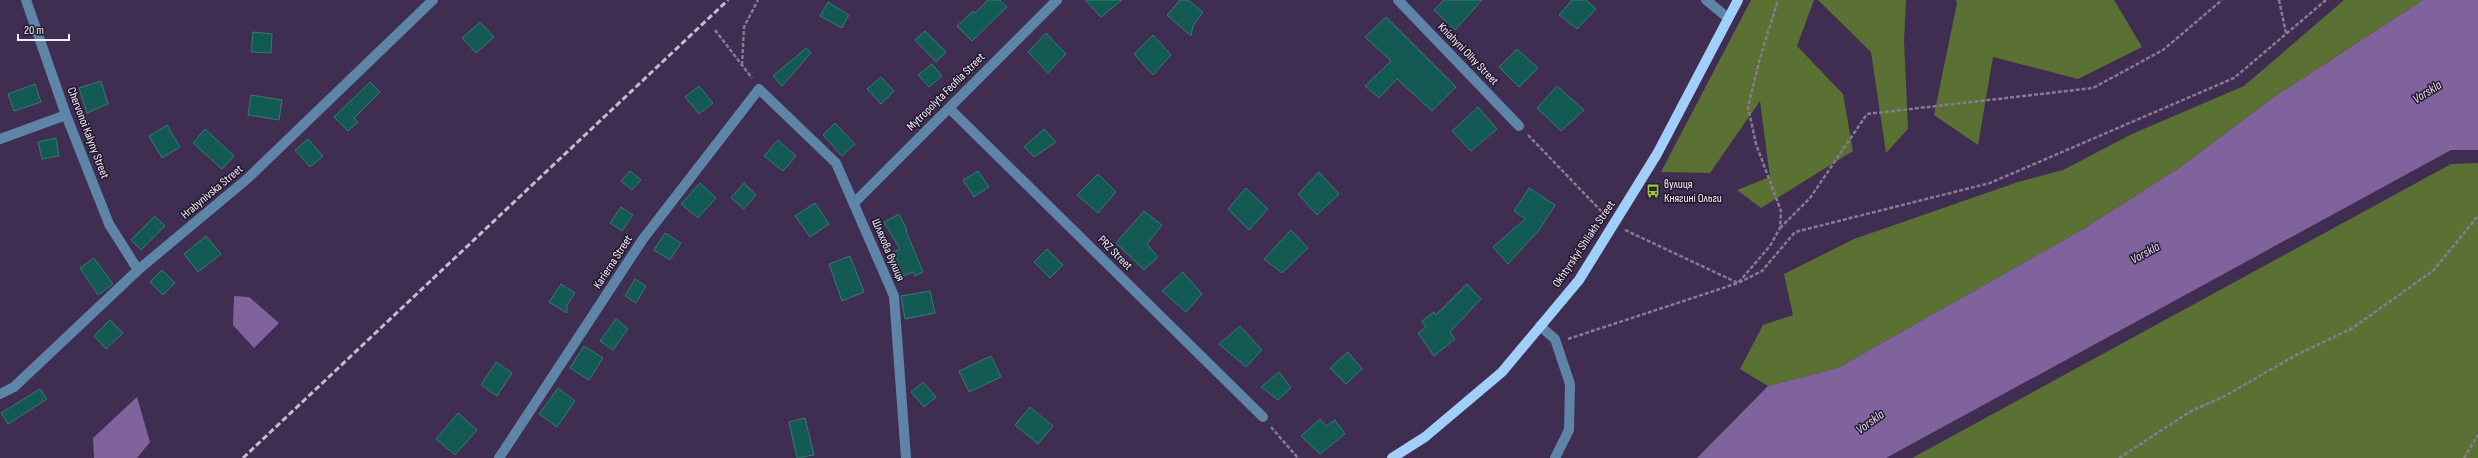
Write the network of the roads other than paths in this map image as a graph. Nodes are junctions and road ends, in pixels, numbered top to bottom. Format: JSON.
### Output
{"nodes":[{"id":1,"x":26,"y":0,"type":"edge"},
{"id":2,"x":433,"y":0,"type":"edge"},
{"id":3,"x":1057,"y":0,"type":"edge"},
{"id":4,"x":1398,"y":0,"type":"edge"},
{"id":5,"x":1706,"y":0,"type":"edge"},
{"id":6,"x":1738,"y":0,"type":"edge"},
{"id":7,"x":1728,"y":18,"type":"junction"},
{"id":8,"x":759,"y":89,"type":"joint"},
{"id":9,"x":949,"y":108,"type":"junction"},
{"id":10,"x":66,"y":115,"type":"junction"},
{"id":11,"x":1519,"y":126,"type":"road end"},
{"id":12,"x":0,"y":139,"type":"edge"},
{"id":13,"x":854,"y":202,"type":"junction"},
{"id":14,"x":138,"y":270,"type":"junction"},
{"id":15,"x":1540,"y":326,"type":"junction"},
{"id":16,"x":0,"y":394,"type":"edge"},
{"id":17,"x":1263,"y":417,"type":"road end"},
{"id":18,"x":499,"y":458,"type":"edge"},
{"id":19,"x":906,"y":458,"type":"edge"},
{"id":20,"x":1392,"y":458,"type":"edge"},
{"id":21,"x":1555,"y":458,"type":"edge"}],
"edges":[{"from":1,"to":10,"type":"street","name":"Chervonoi Kalyny Street"},
{"from":2,"to":14,"type":"street","name":"Hrabynivska Street"},
{"from":3,"to":9,"type":"street","name":"Mytropolyta Feofila Street"},
{"from":4,"to":11,"type":"street","name":"Kniahyni Olhy Street"},
{"from":5,"to":7,"type":"street"},
{"from":6,"to":7,"type":"main road","name":"Okhtyrskyi Shliakh Street"},
{"from":7,"to":15,"type":"main road","name":"Okhtyrskyi Shliakh Street"},
{"from":8,"to":13,"type":"street","name":"Шляхова вулиця"},
{"from":8,"to":18,"type":"street","name":"Karierna Street"},
{"from":9,"to":13,"type":"street","name":"Mytropolyta Feofila Street"},
{"from":9,"to":17,"type":"street","name":"PRZ Street"},
{"from":10,"to":12,"type":"street"},
{"from":10,"to":14,"type":"street","name":"Chervonoi Kalyny Street"},
{"from":13,"to":19,"type":"street","name":"Шляхова вулиця"},
{"from":14,"to":16,"type":"street","name":"Hrabynivska Street"},
{"from":15,"to":20,"type":"main road","name":"Okhtyrskyi Shliakh Street"},
{"from":15,"to":21,"type":"street"}]}
